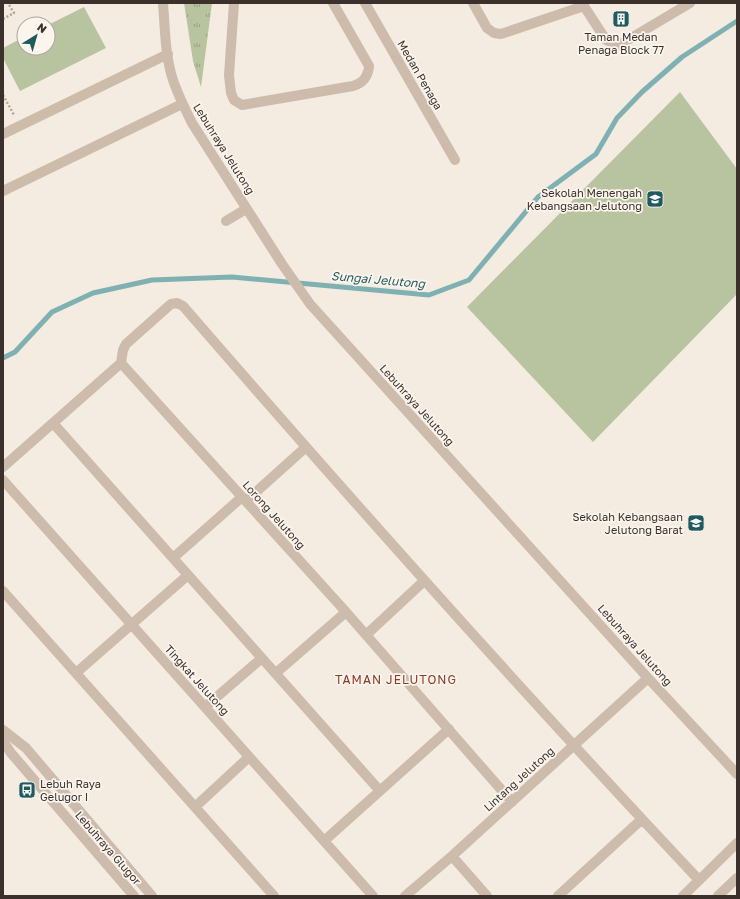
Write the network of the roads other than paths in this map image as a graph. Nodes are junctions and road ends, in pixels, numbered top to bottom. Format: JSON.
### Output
{"nodes":[{"id":1,"x":163,"y":3,"type":"edge"},
{"id":2,"x":234,"y":3,"type":"edge"},
{"id":3,"x":333,"y":3,"type":"edge"},
{"id":4,"x":365,"y":3,"type":"edge"},
{"id":5,"x":473,"y":3,"type":"edge"},
{"id":6,"x":690,"y":3,"type":"edge"},
{"id":7,"x":583,"y":4,"type":"edge"},
{"id":8,"x":168,"y":54,"type":"junction"},
{"id":9,"x":182,"y":104,"type":"junction"},
{"id":10,"x":3,"y":134,"type":"edge"},
{"id":11,"x":455,"y":160,"type":"dead end"},
{"id":12,"x":3,"y":191,"type":"edge"},
{"id":13,"x":246,"y":209,"type":"junction"},
{"id":14,"x":226,"y":221,"type":"dead end"},
{"id":15,"x":121,"y":363,"type":"junction"},
{"id":16,"x":53,"y":423,"type":"junction"},
{"id":17,"x":306,"y":447,"type":"junction"},
{"id":18,"x":5,"y":462,"type":"edge"},
{"id":19,"x":3,"y":480,"type":"edge"},
{"id":20,"x":244,"y":499,"type":"junction"},
{"id":21,"x":173,"y":558,"type":"junction"},
{"id":22,"x":188,"y":575,"type":"junction"},
{"id":23,"x":424,"y":581,"type":"junction"},
{"id":24,"x":3,"y":591,"type":"edge"},
{"id":25,"x":346,"y":612,"type":"junction"},
{"id":26,"x":131,"y":624,"type":"junction"},
{"id":27,"x":366,"y":635,"type":"junction"},
{"id":28,"x":262,"y":658,"type":"junction"},
{"id":29,"x":76,"y":673,"type":"junction"},
{"id":30,"x":276,"y":673,"type":"junction"},
{"id":31,"x":648,"y":678,"type":"junction"},
{"id":32,"x":205,"y":707,"type":"junction"},
{"id":33,"x":449,"y":729,"type":"junction"},
{"id":34,"x":3,"y":730,"type":"edge"},
{"id":35,"x":3,"y":742,"type":"edge"},
{"id":36,"x":575,"y":745,"type":"junction"},
{"id":37,"x":249,"y":757,"type":"junction"},
{"id":38,"x":737,"y":774,"type":"edge"},
{"id":39,"x":380,"y":791,"type":"junction"},
{"id":40,"x":512,"y":802,"type":"junction"},
{"id":41,"x":195,"y":807,"type":"junction"},
{"id":42,"x":642,"y":819,"type":"junction"},
{"id":43,"x":324,"y":841,"type":"junction"},
{"id":44,"x":737,"y":843,"type":"edge"},
{"id":45,"x":452,"y":856,"type":"junction"},
{"id":46,"x":737,"y":878,"type":"edge"},
{"id":47,"x":700,"y":880,"type":"junction"},
{"id":48,"x":139,"y":881,"type":"junction"},
{"id":49,"x":131,"y":893,"type":"edge"},
{"id":50,"x":152,"y":896,"type":"edge"},
{"id":51,"x":274,"y":896,"type":"edge"},
{"id":52,"x":372,"y":896,"type":"edge"},
{"id":53,"x":405,"y":896,"type":"edge"},
{"id":54,"x":487,"y":896,"type":"edge"},
{"id":55,"x":558,"y":896,"type":"edge"},
{"id":56,"x":683,"y":896,"type":"edge"},
{"id":57,"x":718,"y":896,"type":"edge"}],
"edges":[{"from":1,"to":8,"type":"street","name":"Lebuhraya Jelutong"},
{"from":2,"to":3,"type":"street"},
{"from":4,"to":11,"type":"street","name":"Medan Penaga"},
{"from":5,"to":7,"type":"street"},
{"from":6,"to":7,"type":"street"},
{"from":8,"to":9,"type":"street","name":"Lebuhraya Jelutong"},
{"from":8,"to":10,"type":"street"},
{"from":9,"to":12,"type":"street"},
{"from":9,"to":13,"type":"street","name":"Lebuhraya Jelutong"},
{"from":13,"to":14,"type":"street"},
{"from":13,"to":31,"type":"street","name":"Lebuhraya Jelutong"},
{"from":15,"to":16,"type":"street"},
{"from":15,"to":17,"type":"street"},
{"from":15,"to":20,"type":"street","name":"Lorong Jelutong"},
{"from":16,"to":18,"type":"street"},
{"from":16,"to":21,"type":"street"},
{"from":17,"to":20,"type":"street"},
{"from":17,"to":23,"type":"street"},
{"from":19,"to":26,"type":"street","name":"Tingkat Jelutong"},
{"from":20,"to":21,"type":"street"},
{"from":20,"to":25,"type":"street","name":"Lorong Jelutong"},
{"from":21,"to":22,"type":"street"},
{"from":22,"to":26,"type":"street"},
{"from":22,"to":28,"type":"street"},
{"from":23,"to":27,"type":"street"},
{"from":23,"to":36,"type":"street"},
{"from":24,"to":29,"type":"street"},
{"from":25,"to":27,"type":"street","name":"Lorong Jelutong"},
{"from":25,"to":30,"type":"street"},
{"from":26,"to":29,"type":"street"},
{"from":26,"to":32,"type":"street","name":"Tingkat Jelutong"},
{"from":27,"to":33,"type":"street","name":"Lorong Jelutong"},
{"from":28,"to":30,"type":"street"},
{"from":28,"to":32,"type":"street"},
{"from":29,"to":41,"type":"street"},
{"from":30,"to":39,"type":"street"},
{"from":31,"to":36,"type":"street","name":"Lintang Jelutong"},
{"from":31,"to":38,"type":"street","name":"Lebuhraya Jelutong"},
{"from":32,"to":37,"type":"street","name":"Tingkat Jelutong"},
{"from":33,"to":39,"type":"street"},
{"from":33,"to":40,"type":"street","name":"Lorong Jelutong"},
{"from":34,"to":48,"type":"street","name":"Lebuhraya Glugor"},
{"from":35,"to":49,"type":"street","name":"Lebuhraya Glugor"},
{"from":36,"to":40,"type":"street","name":"Lintang Jelutong"},
{"from":36,"to":42,"type":"street"},
{"from":37,"to":41,"type":"street"},
{"from":37,"to":43,"type":"street","name":"Tingkat Jelutong"},
{"from":39,"to":43,"type":"street"},
{"from":40,"to":45,"type":"street","name":"Lintang Jelutong"},
{"from":41,"to":51,"type":"street"},
{"from":42,"to":47,"type":"street"},
{"from":42,"to":55,"type":"street"},
{"from":43,"to":52,"type":"street","name":"Tingkat Jelutong"},
{"from":44,"to":47,"type":"street"},
{"from":45,"to":53,"type":"street","name":"Lintang Jelutong"},
{"from":45,"to":54,"type":"street"},
{"from":46,"to":57,"type":"street"},
{"from":47,"to":56,"type":"street"},
{"from":48,"to":49,"type":"street"},
{"from":48,"to":50,"type":"street","name":"Lebuhraya Glugor"}]}
